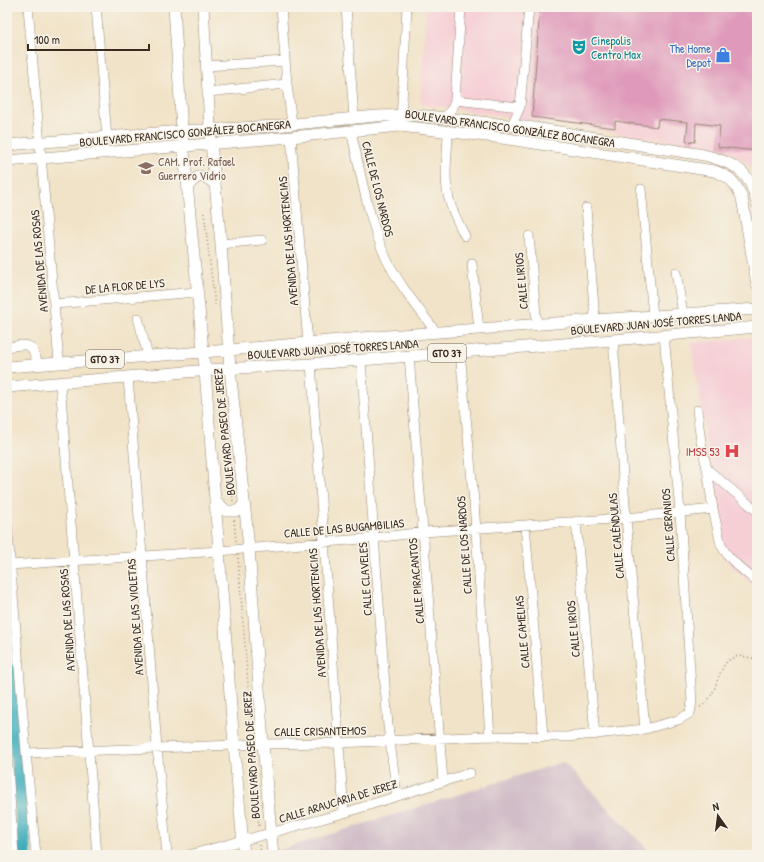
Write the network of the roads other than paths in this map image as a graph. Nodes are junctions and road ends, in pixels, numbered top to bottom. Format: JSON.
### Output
{"nodes":[{"id":1,"x":28,"y":7,"type":"edge"},
{"id":2,"x":96,"y":7,"type":"edge"},
{"id":3,"x":174,"y":7,"type":"edge"},
{"id":4,"x":203,"y":7,"type":"edge"},
{"id":5,"x":281,"y":7,"type":"edge"},
{"id":6,"x":346,"y":7,"type":"edge"},
{"id":7,"x":407,"y":7,"type":"edge"},
{"id":8,"x":461,"y":7,"type":"edge"},
{"id":9,"x":529,"y":7,"type":"edge"},
{"id":10,"x":285,"y":61,"type":"junction"},
{"id":11,"x":207,"y":66,"type":"junction"},
{"id":12,"x":287,"y":84,"type":"junction"},
{"id":13,"x":208,"y":92,"type":"junction"},
{"id":14,"x":455,"y":100,"type":"junction"},
{"id":15,"x":520,"y":107,"type":"junction"},
{"id":16,"x":445,"y":117,"type":"junction"},
{"id":17,"x":354,"y":118,"type":"junction"},
{"id":18,"x":401,"y":120,"type":"junction"},
{"id":19,"x":292,"y":124,"type":"junction"},
{"id":20,"x":512,"y":125,"type":"junction"},
{"id":21,"x":210,"y":130,"type":"junction"},
{"id":22,"x":352,"y":131,"type":"junction"},
{"id":23,"x":448,"y":131,"type":"junction"},
{"id":24,"x":182,"y":132,"type":"junction"},
{"id":25,"x":291,"y":137,"type":"junction"},
{"id":26,"x":495,"y":137,"type":"junction"},
{"id":27,"x":107,"y":138,"type":"junction"},
{"id":28,"x":40,"y":143,"type":"junction"},
{"id":29,"x":211,"y":143,"type":"junction"},
{"id":30,"x":7,"y":145,"type":"edge"},
{"id":31,"x":183,"y":145,"type":"junction"},
{"id":32,"x":42,"y":159,"type":"junction"},
{"id":33,"x":7,"y":161,"type":"edge"},
{"id":34,"x":215,"y":184,"type":"junction"},
{"id":35,"x":187,"y":188,"type":"junction"},
{"id":36,"x":641,"y":189,"type":"dead end"},
{"id":37,"x":757,"y":203,"type":"edge"},
{"id":38,"x":586,"y":208,"type":"dead end"},
{"id":39,"x":465,"y":236,"type":"dead end"},
{"id":40,"x":529,"y":236,"type":"dead end"},
{"id":41,"x":262,"y":240,"type":"dead end"},
{"id":42,"x":221,"y":244,"type":"junction"},
{"id":43,"x":472,"y":264,"type":"dead end"},
{"id":44,"x":676,"y":272,"type":"dead end"},
{"id":45,"x":757,"y":284,"type":"edge"},
{"id":46,"x":197,"y":292,"type":"junction"},
{"id":47,"x":55,"y":304,"type":"junction"},
{"id":48,"x":757,"y":309,"type":"edge"},
{"id":49,"x":682,"y":314,"type":"junction"},
{"id":50,"x":653,"y":316,"type":"junction"},
{"id":51,"x":138,"y":318,"type":"dead end"},
{"id":52,"x":595,"y":320,"type":"junction"},
{"id":53,"x":537,"y":324,"type":"junction"},
{"id":54,"x":757,"y":327,"type":"edge"},
{"id":55,"x":479,"y":329,"type":"junction"},
{"id":56,"x":436,"y":332,"type":"junction"},
{"id":57,"x":664,"y":335,"type":"junction"},
{"id":58,"x":613,"y":340,"type":"junction"},
{"id":59,"x":308,"y":344,"type":"junction"},
{"id":60,"x":7,"y":347,"type":"edge"},
{"id":61,"x":229,"y":350,"type":"junction"},
{"id":62,"x":204,"y":352,"type":"junction"},
{"id":63,"x":460,"y":352,"type":"junction"},
{"id":64,"x":148,"y":356,"type":"junction"},
{"id":65,"x":409,"y":356,"type":"junction"},
{"id":66,"x":361,"y":360,"type":"junction"},
{"id":67,"x":59,"y":362,"type":"junction"},
{"id":68,"x":38,"y":364,"type":"junction"},
{"id":69,"x":311,"y":364,"type":"junction"},
{"id":70,"x":7,"y":367,"type":"edge"},
{"id":71,"x":230,"y":369,"type":"junction"},
{"id":72,"x":205,"y":371,"type":"junction"},
{"id":73,"x":128,"y":377,"type":"junction"},
{"id":74,"x":60,"y":383,"type":"junction"},
{"id":75,"x":7,"y":387,"type":"edge"},
{"id":76,"x":697,"y":410,"type":"dead end"},
{"id":77,"x":707,"y":470,"type":"junction"},
{"id":78,"x":215,"y":500,"type":"junction"},
{"id":79,"x":244,"y":504,"type":"junction"},
{"id":80,"x":713,"y":508,"type":"junction"},
{"id":81,"x":757,"y":511,"type":"edge"},
{"id":82,"x":680,"y":512,"type":"junction"},
{"id":83,"x":626,"y":518,"type":"junction"},
{"id":84,"x":576,"y":521,"type":"junction"},
{"id":85,"x":7,"y":522,"type":"edge"},
{"id":86,"x":525,"y":526,"type":"junction"},
{"id":87,"x":475,"y":529,"type":"junction"},
{"id":88,"x":424,"y":532,"type":"junction"},
{"id":89,"x":374,"y":538,"type":"junction"},
{"id":90,"x":324,"y":542,"type":"junction"},
{"id":91,"x":249,"y":548,"type":"junction"},
{"id":92,"x":219,"y":551,"type":"junction"},
{"id":93,"x":142,"y":555,"type":"junction"},
{"id":94,"x":74,"y":560,"type":"junction"},
{"id":95,"x":10,"y":566,"type":"junction"},
{"id":96,"x":757,"y":582,"type":"edge"},
{"id":97,"x":645,"y":729,"type":"junction"},
{"id":98,"x":595,"y":735,"type":"junction"},
{"id":99,"x":490,"y":736,"type":"junction"},
{"id":100,"x":543,"y":736,"type":"junction"},
{"id":101,"x":440,"y":738,"type":"junction"},
{"id":102,"x":389,"y":741,"type":"junction"},
{"id":103,"x":339,"y":743,"type":"junction"},
{"id":104,"x":258,"y":744,"type":"junction"},
{"id":105,"x":234,"y":745,"type":"junction"},
{"id":106,"x":157,"y":747,"type":"junction"},
{"id":107,"x":88,"y":749,"type":"junction"},
{"id":108,"x":7,"y":752,"type":"edge"},
{"id":109,"x":26,"y":752,"type":"junction"},
{"id":110,"x":7,"y":756,"type":"edge"},
{"id":111,"x":470,"y":773,"type":"dead end"},
{"id":112,"x":443,"y":781,"type":"junction"},
{"id":113,"x":397,"y":796,"type":"junction"},
{"id":114,"x":344,"y":812,"type":"junction"},
{"id":115,"x":271,"y":833,"type":"junction"},
{"id":116,"x":243,"y":840,"type":"junction"},
{"id":117,"x":14,"y":855,"type":"edge"},
{"id":118,"x":36,"y":855,"type":"edge"},
{"id":119,"x":97,"y":855,"type":"edge"},
{"id":120,"x":167,"y":855,"type":"edge"},
{"id":121,"x":191,"y":855,"type":"edge"},
{"id":122,"x":244,"y":855,"type":"edge"},
{"id":123,"x":272,"y":855,"type":"edge"}],
"edges":[{"from":1,"to":28,"type":"street","name":"AVENIDA DE LAS ROSAS"},
{"from":2,"to":27,"type":"street"},
{"from":3,"to":24,"type":"main road","name":"BOULEVARD PASEO DE JEREZ"},
{"from":4,"to":11,"type":"main road","name":"BOULEVARD PASEO DE JEREZ"},
{"from":5,"to":10,"type":"street"},
{"from":6,"to":17,"type":"street"},
{"from":7,"to":18,"type":"street"},
{"from":8,"to":14,"type":"street"},
{"from":9,"to":15,"type":"street"},
{"from":10,"to":11,"type":"street"},
{"from":10,"to":12,"type":"street"},
{"from":11,"to":13,"type":"main road","name":"BOULEVARD PASEO DE JEREZ"},
{"from":12,"to":13,"type":"street"},
{"from":12,"to":19,"type":"street"},
{"from":13,"to":21,"type":"main road","name":"BOULEVARD PASEO DE JEREZ"},
{"from":14,"to":15,"type":"street"},
{"from":14,"to":16,"type":"street"},
{"from":15,"to":20,"type":"street"},
{"from":16,"to":18,"type":"main road","name":"BOULEVARD FRANCISCO GONZÁLEZ BOCANEGRA"},
{"from":16,"to":20,"type":"main road","name":"BOULEVARD FRANCISCO GONZÁLEZ BOCANEGRA"},
{"from":17,"to":18,"type":"main road","name":"BOULEVARD FRANCISCO GONZÁLEZ BOCANEGRA"},
{"from":17,"to":19,"type":"main road","name":"BOULEVARD FRANCISCO GONZÁLEZ BOCANEGRA"},
{"from":18,"to":22,"type":"main road","name":"BOULEVARD FRANCISCO GONZÁLEZ BOCANEGRA"},
{"from":18,"to":23,"type":"main road","name":"BOULEVARD FRANCISCO GONZÁLEZ BOCANEGRA"},
{"from":19,"to":21,"type":"main road","name":"BOULEVARD FRANCISCO GONZÁLEZ BOCANEGRA"},
{"from":20,"to":26,"type":"main road"},
{"from":20,"to":37,"type":"main road","name":"BOULEVARD FRANCISCO GONZÁLEZ BOCANEGRA"},
{"from":21,"to":24,"type":"main road","name":"BOULEVARD FRANCISCO GONZÁLEZ BOCANEGRA"},
{"from":21,"to":29,"type":"main road","name":"BOULEVARD PASEO DE JEREZ"},
{"from":22,"to":25,"type":"main road","name":"BOULEVARD FRANCISCO GONZÁLEZ BOCANEGRA"},
{"from":22,"to":56,"type":"street","name":"CALLE DE LOS NARDOS"},
{"from":23,"to":26,"type":"main road","name":"BOULEVARD FRANCISCO GONZÁLEZ BOCANEGRA"},
{"from":23,"to":39,"type":"street"},
{"from":24,"to":27,"type":"main road","name":"BOULEVARD FRANCISCO GONZÁLEZ BOCANEGRA"},
{"from":24,"to":31,"type":"main road","name":"BOULEVARD PASEO DE JEREZ"},
{"from":25,"to":29,"type":"main road","name":"BOULEVARD FRANCISCO GONZÁLEZ BOCANEGRA"},
{"from":25,"to":59,"type":"street","name":"AVENIDA DE LAS HORTENCIAS"},
{"from":26,"to":45,"type":"main road","name":"BOULEVARD FRANCISCO GONZÁLEZ BOCANEGRA"},
{"from":27,"to":28,"type":"main road","name":"BOULEVARD FRANCISCO GONZÁLEZ BOCANEGRA"},
{"from":28,"to":30,"type":"main road","name":"BOULEVARD FRANCISCO GONZÁLEZ BOCANEGRA"},
{"from":28,"to":32,"type":"street","name":"AVENIDA DE LAS ROSAS"},
{"from":29,"to":31,"type":"main road","name":"BOULEVARD FRANCISCO GONZÁLEZ BOCANEGRA"},
{"from":29,"to":34,"type":"main road","name":"BOULEVARD PASEO DE JEREZ"},
{"from":31,"to":32,"type":"main road","name":"BOULEVARD FRANCISCO GONZÁLEZ BOCANEGRA"},
{"from":31,"to":35,"type":"main road","name":"BOULEVARD PASEO DE JEREZ"},
{"from":32,"to":33,"type":"main road","name":"BOULEVARD FRANCISCO GONZÁLEZ BOCANEGRA"},
{"from":32,"to":47,"type":"street","name":"AVENIDA DE LAS ROSAS"},
{"from":34,"to":35,"type":"main road"},
{"from":34,"to":42,"type":"main road","name":"BOULEVARD PASEO DE JEREZ"},
{"from":35,"to":46,"type":"main road","name":"BOULEVARD PASEO DE JEREZ"},
{"from":36,"to":50,"type":"street"},
{"from":38,"to":52,"type":"street"},
{"from":40,"to":53,"type":"street","name":"CALLE LIRIOS"},
{"from":41,"to":42,"type":"street"},
{"from":42,"to":61,"type":"main road","name":"BOULEVARD PASEO DE JEREZ"},
{"from":43,"to":55,"type":"street"},
{"from":44,"to":49,"type":"street"},
{"from":46,"to":47,"type":"street","name":"DE LA FLOR DE LYS"},
{"from":46,"to":62,"type":"main road","name":"BOULEVARD PASEO DE JEREZ"},
{"from":47,"to":67,"type":"street","name":"AVENIDA DE LAS ROSAS"},
{"from":48,"to":49,"type":"main road","name":"BOULEVARD JUAN JOSÉ TORRES LANDA","number":"GTO 37"},
{"from":49,"to":50,"type":"main road","name":"BOULEVARD JUAN JOSÉ TORRES LANDA","number":"GTO 37"},
{"from":50,"to":52,"type":"main road","name":"BOULEVARD JUAN JOSÉ TORRES LANDA","number":"GTO 37"},
{"from":51,"to":64,"type":"street"},
{"from":52,"to":53,"type":"main road","name":"BOULEVARD JUAN JOSÉ TORRES LANDA","number":"GTO 37"},
{"from":53,"to":55,"type":"main road","name":"BOULEVARD JUAN JOSÉ TORRES LANDA","number":"GTO 37"},
{"from":54,"to":57,"type":"main road","name":"BOULEVARD JUAN JOSÉ TORRES LANDA","number":"GTO 37"},
{"from":55,"to":56,"type":"main road","name":"BOULEVARD JUAN JOSÉ TORRES LANDA","number":"GTO 37"},
{"from":56,"to":59,"type":"main road","name":"BOULEVARD JUAN JOSÉ TORRES LANDA","number":"GTO 37"},
{"from":57,"to":58,"type":"main road","name":"BOULEVARD JUAN JOSÉ TORRES LANDA","number":"GTO 37"},
{"from":57,"to":82,"type":"street","name":"CALLE GERANIOS"},
{"from":58,"to":63,"type":"main road","name":"BOULEVARD JUAN JOSÉ TORRES LANDA","number":"GTO 37"},
{"from":58,"to":83,"type":"street","name":"CALLE CALÉNDULAS"},
{"from":59,"to":61,"type":"main road","name":"BOULEVARD JUAN JOSÉ TORRES LANDA","number":"GTO 37"},
{"from":60,"to":68,"type":"street"},
{"from":61,"to":62,"type":"main road","name":"BOULEVARD JUAN JOSÉ TORRES LANDA","number":"GTO 37"},
{"from":61,"to":71,"type":"main road","name":"BOULEVARD PASEO DE JEREZ"},
{"from":62,"to":64,"type":"main road","name":"BOULEVARD JUAN JOSÉ TORRES LANDA","number":"GTO 37"},
{"from":62,"to":72,"type":"main road","name":"BOULEVARD PASEO DE JEREZ"},
{"from":63,"to":65,"type":"main road","name":"BOULEVARD JUAN JOSÉ TORRES LANDA","number":"GTO 37"},
{"from":63,"to":87,"type":"street","name":"CALLE DE LOS NARDOS"},
{"from":64,"to":67,"type":"main road","name":"BOULEVARD JUAN JOSÉ TORRES LANDA","number":"GTO 37"},
{"from":65,"to":66,"type":"main road","name":"BOULEVARD JUAN JOSÉ TORRES LANDA","number":"GTO 37"},
{"from":65,"to":88,"type":"street","name":"CALLE PIRACANTOS"},
{"from":66,"to":69,"type":"main road","name":"BOULEVARD JUAN JOSÉ TORRES LANDA","number":"GTO 37"},
{"from":66,"to":89,"type":"street","name":"CALLE CLAVELES"},
{"from":67,"to":68,"type":"main road","name":"BOULEVARD JUAN JOSÉ TORRES LANDA","number":"GTO 37"},
{"from":68,"to":70,"type":"main road","name":"BOULEVARD JUAN JOSÉ TORRES LANDA","number":"GTO 37"},
{"from":69,"to":71,"type":"main road","name":"BOULEVARD JUAN JOSÉ TORRES LANDA","number":"GTO 37"},
{"from":69,"to":90,"type":"street","name":"AVENIDA DE LAS HORTENCIAS"},
{"from":71,"to":72,"type":"main road","name":"BOULEVARD JUAN JOSÉ TORRES LANDA","number":"GTO 37"},
{"from":71,"to":79,"type":"main road","name":"BOULEVARD PASEO DE JEREZ"},
{"from":72,"to":73,"type":"main road","name":"BOULEVARD JUAN JOSÉ TORRES LANDA","number":"GTO 37"},
{"from":72,"to":78,"type":"main road","name":"BOULEVARD PASEO DE JEREZ"},
{"from":73,"to":74,"type":"main road","name":"BOULEVARD JUAN JOSÉ TORRES LANDA","number":"GTO 37"},
{"from":73,"to":93,"type":"street","name":"AVENIDA DE LAS VIOLETAS"},
{"from":74,"to":75,"type":"main road","name":"BOULEVARD JUAN JOSÉ TORRES LANDA","number":"GTO 37"},
{"from":74,"to":94,"type":"street","name":"AVENIDA DE LAS ROSAS"},
{"from":76,"to":77,"type":"street"},
{"from":77,"to":80,"type":"street"},
{"from":77,"to":81,"type":"street"},
{"from":78,"to":79,"type":"main road"},
{"from":78,"to":92,"type":"main road","name":"BOULEVARD PASEO DE JEREZ"},
{"from":79,"to":91,"type":"main road","name":"BOULEVARD PASEO DE JEREZ"},
{"from":80,"to":82,"type":"street","name":"CALLE DE LAS BUGAMBILIAS"},
{"from":80,"to":96,"type":"street"},
{"from":82,"to":83,"type":"street","name":"CALLE DE LAS BUGAMBILIAS"},
{"from":82,"to":97,"type":"street","name":"CALLE GERANIOS"},
{"from":83,"to":84,"type":"street","name":"CALLE DE LAS BUGAMBILIAS"},
{"from":83,"to":97,"type":"street","name":"CALLE CALÉNDULAS"},
{"from":84,"to":86,"type":"street","name":"CALLE DE LAS BUGAMBILIAS"},
{"from":84,"to":98,"type":"street","name":"CALLE LIRIOS"},
{"from":85,"to":95,"type":"street"},
{"from":86,"to":87,"type":"street","name":"CALLE DE LAS BUGAMBILIAS"},
{"from":86,"to":100,"type":"street","name":"CALLE CAMELIAS"},
{"from":87,"to":88,"type":"street","name":"CALLE DE LAS BUGAMBILIAS"},
{"from":87,"to":99,"type":"street","name":"CALLE DE LOS NARDOS"},
{"from":88,"to":89,"type":"street","name":"CALLE DE LAS BUGAMBILIAS"},
{"from":88,"to":101,"type":"street","name":"CALLE PIRACANTOS"},
{"from":89,"to":90,"type":"street","name":"CALLE DE LAS BUGAMBILIAS"},
{"from":89,"to":102,"type":"street","name":"CALLE CLAVELES"},
{"from":90,"to":91,"type":"street","name":"CALLE DE LAS BUGAMBILIAS"},
{"from":90,"to":103,"type":"street","name":"AVENIDA DE LAS HORTENCIAS"},
{"from":91,"to":92,"type":"street","name":"CALLE DE LAS BUGAMBILIAS"},
{"from":91,"to":104,"type":"main road","name":"BOULEVARD PASEO DE JEREZ"},
{"from":92,"to":93,"type":"street","name":"CALLE DE LAS BUGAMBILIAS"},
{"from":92,"to":105,"type":"main road","name":"BOULEVARD PASEO DE JEREZ"},
{"from":93,"to":94,"type":"street","name":"CALLE DE LAS BUGAMBILIAS"},
{"from":93,"to":106,"type":"street","name":"AVENIDA DE LAS VIOLETAS"},
{"from":94,"to":95,"type":"street","name":"CALLE DE LAS BUGAMBILIAS"},
{"from":94,"to":107,"type":"street","name":"AVENIDA DE LAS ROSAS"},
{"from":95,"to":109,"type":"street"},
{"from":97,"to":98,"type":"street"},
{"from":98,"to":100,"type":"street","name":"CALLE CRISANTEMOS"},
{"from":99,"to":100,"type":"street","name":"CALLE CRISANTEMOS"},
{"from":99,"to":101,"type":"street","name":"CALLE CRISANTEMOS"},
{"from":101,"to":102,"type":"street","name":"CALLE CRISANTEMOS"},
{"from":101,"to":112,"type":"street","name":"CALLE PIRACANTOS"},
{"from":102,"to":103,"type":"street","name":"CALLE CRISANTEMOS"},
{"from":102,"to":113,"type":"street","name":"CALLE CLAVELES"},
{"from":103,"to":104,"type":"street","name":"CALLE CRISANTEMOS"},
{"from":103,"to":114,"type":"street","name":"AVENIDA DE LAS HORTENCIAS"},
{"from":104,"to":105,"type":"street","name":"CALLE CRISANTEMOS"},
{"from":104,"to":115,"type":"main road","name":"BOULEVARD PASEO DE JEREZ"},
{"from":105,"to":106,"type":"street","name":"CALLE CRISANTEMOS"},
{"from":105,"to":116,"type":"main road","name":"BOULEVARD PASEO DE JEREZ"},
{"from":106,"to":107,"type":"street","name":"CALLE CRISANTEMOS"},
{"from":106,"to":120,"type":"street","name":"AVENIDA DE LAS VIOLETAS"},
{"from":107,"to":109,"type":"street","name":"CALLE CRISANTEMOS"},
{"from":107,"to":119,"type":"street","name":"AVENIDA DE LAS ROSAS"},
{"from":108,"to":110,"type":"street"},
{"from":109,"to":118,"type":"street"},
{"from":110,"to":117,"type":"street"},
{"from":111,"to":112,"type":"street","name":"CALLE ARAUCARIA DE JEREZ"},
{"from":112,"to":113,"type":"street","name":"CALLE ARAUCARIA DE JEREZ"},
{"from":113,"to":114,"type":"street","name":"CALLE ARAUCARIA DE JEREZ"},
{"from":114,"to":115,"type":"street","name":"CALLE ARAUCARIA DE JEREZ"},
{"from":115,"to":116,"type":"street","name":"CALLE ARAUCARIA DE JEREZ"},
{"from":115,"to":123,"type":"main road","name":"BOULEVARD PASEO DE JEREZ"},
{"from":116,"to":121,"type":"street","name":"CALLE ARAUCARIA DE JEREZ"},
{"from":116,"to":122,"type":"main road","name":"BOULEVARD PASEO DE JEREZ"}]}
